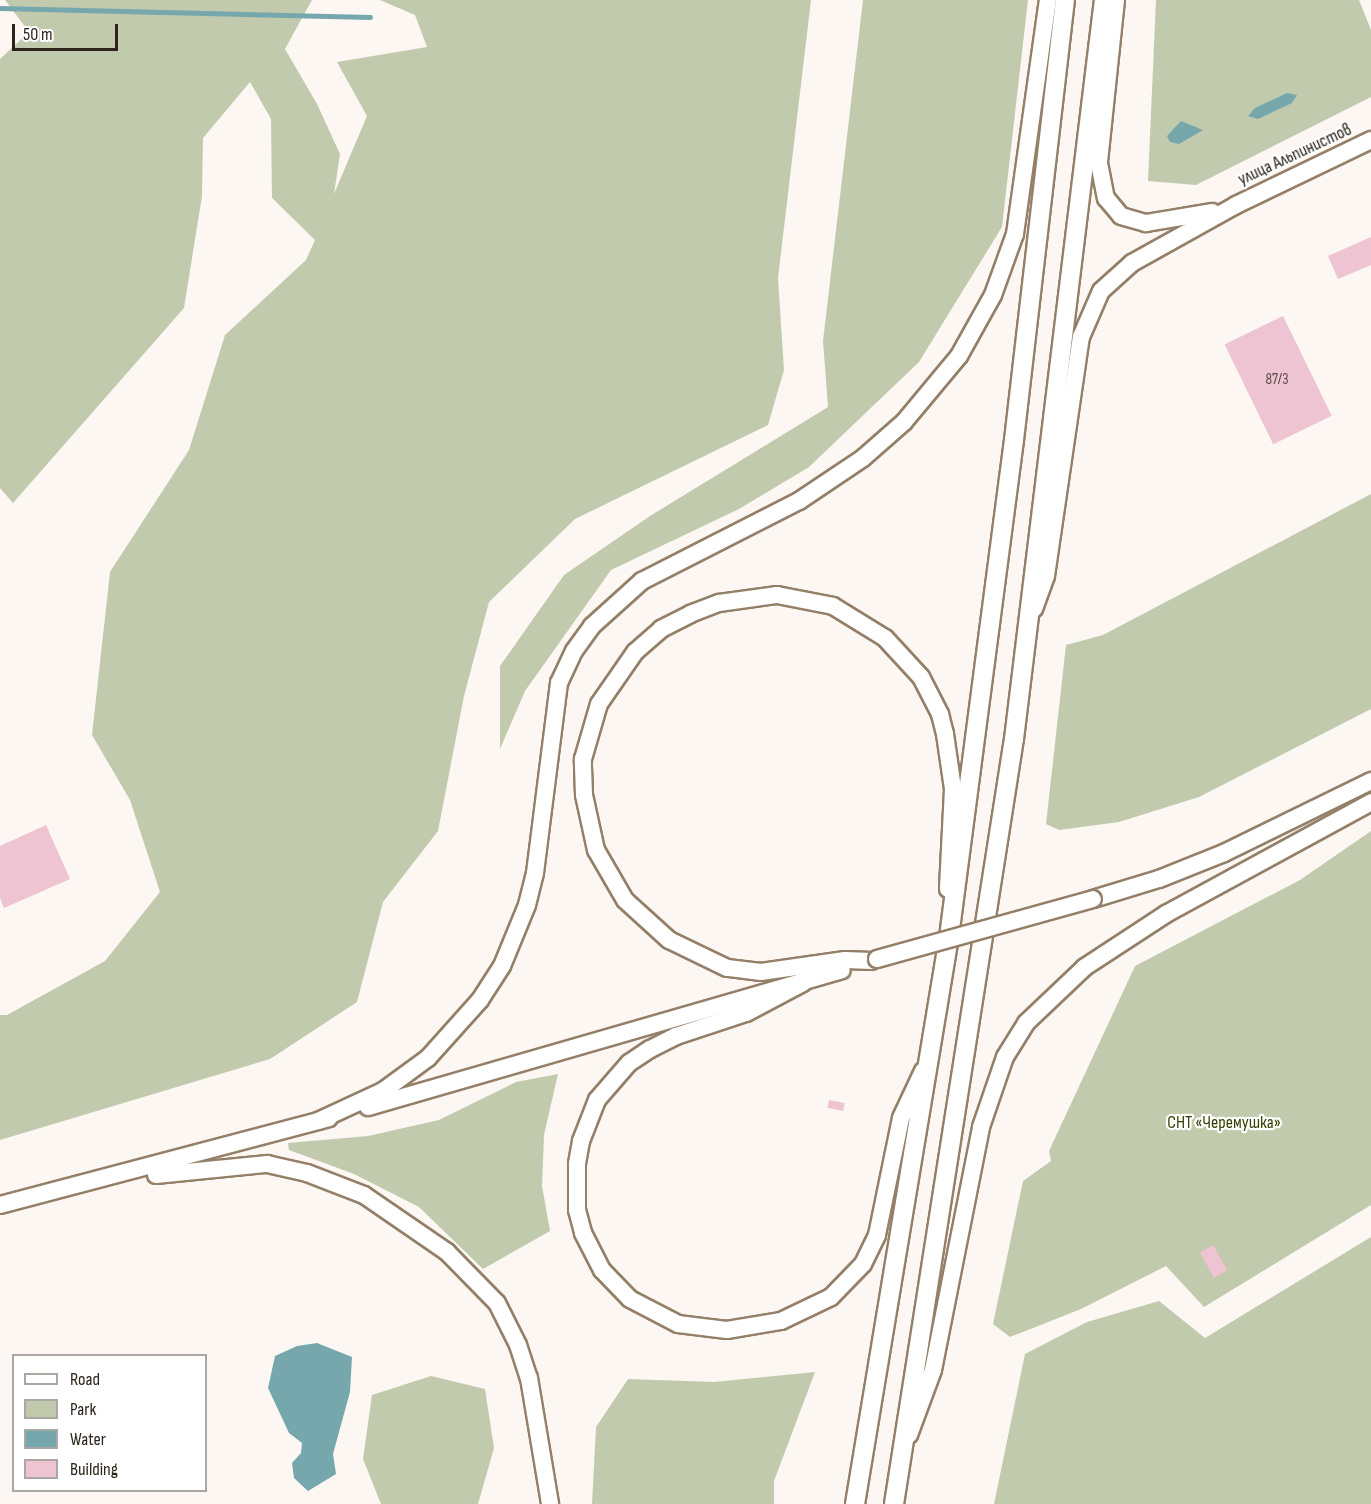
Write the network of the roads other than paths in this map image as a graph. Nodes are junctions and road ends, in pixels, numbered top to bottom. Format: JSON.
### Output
{"nodes":[{"id":1,"x":1048,"y":0,"type":"edge"},
{"id":2,"x":1065,"y":0,"type":"edge"},
{"id":3,"x":1104,"y":0,"type":"edge"},
{"id":4,"x":1116,"y":0,"type":"edge"},
{"id":5,"x":1371,"y":140,"type":"edge"},
{"id":6,"x":1236,"y":205,"type":"junction"},
{"id":7,"x":1026,"y":633,"type":"junction"},
{"id":8,"x":1371,"y":781,"type":"edge"},
{"id":9,"x":1371,"y":802,"type":"edge"},
{"id":10,"x":949,"y":937,"type":"junction"},
{"id":11,"x":875,"y":960,"type":"junction"},
{"id":12,"x":803,"y":983,"type":"junction"},
{"id":13,"x":928,"y":1059,"type":"junction"},
{"id":14,"x":318,"y":1121,"type":"junction"},
{"id":15,"x":90,"y":1184,"type":"junction"},
{"id":16,"x":0,"y":1204,"type":"edge"},
{"id":17,"x":901,"y":1459,"type":"junction"},
{"id":18,"x":550,"y":1504,"type":"edge"},
{"id":19,"x":855,"y":1504,"type":"edge"},
{"id":20,"x":894,"y":1504,"type":"edge"}],
"edges":[{"from":1,"to":14,"type":"main road"},
{"from":2,"to":10,"type":"main road"},
{"from":3,"to":7,"type":"main road"},
{"from":4,"to":6,"type":"main road"},
{"from":5,"to":6,"type":"main road","name":"улица Альпинистов"},
{"from":6,"to":7,"type":"main road"},
{"from":7,"to":17,"type":"main road"},
{"from":8,"to":11,"type":"main road","bridge":true},
{"from":9,"to":17,"type":"main road"},
{"from":10,"to":11,"type":"main road"},
{"from":10,"to":13,"type":"main road"},
{"from":11,"to":12,"type":"main road"},
{"from":12,"to":13,"type":"main road"},
{"from":12,"to":14,"type":"main road"},
{"from":13,"to":19,"type":"main road"},
{"from":14,"to":15,"type":"main road"},
{"from":15,"to":16,"type":"main road"},
{"from":15,"to":18,"type":"main road"},
{"from":17,"to":20,"type":"main road"}]}
